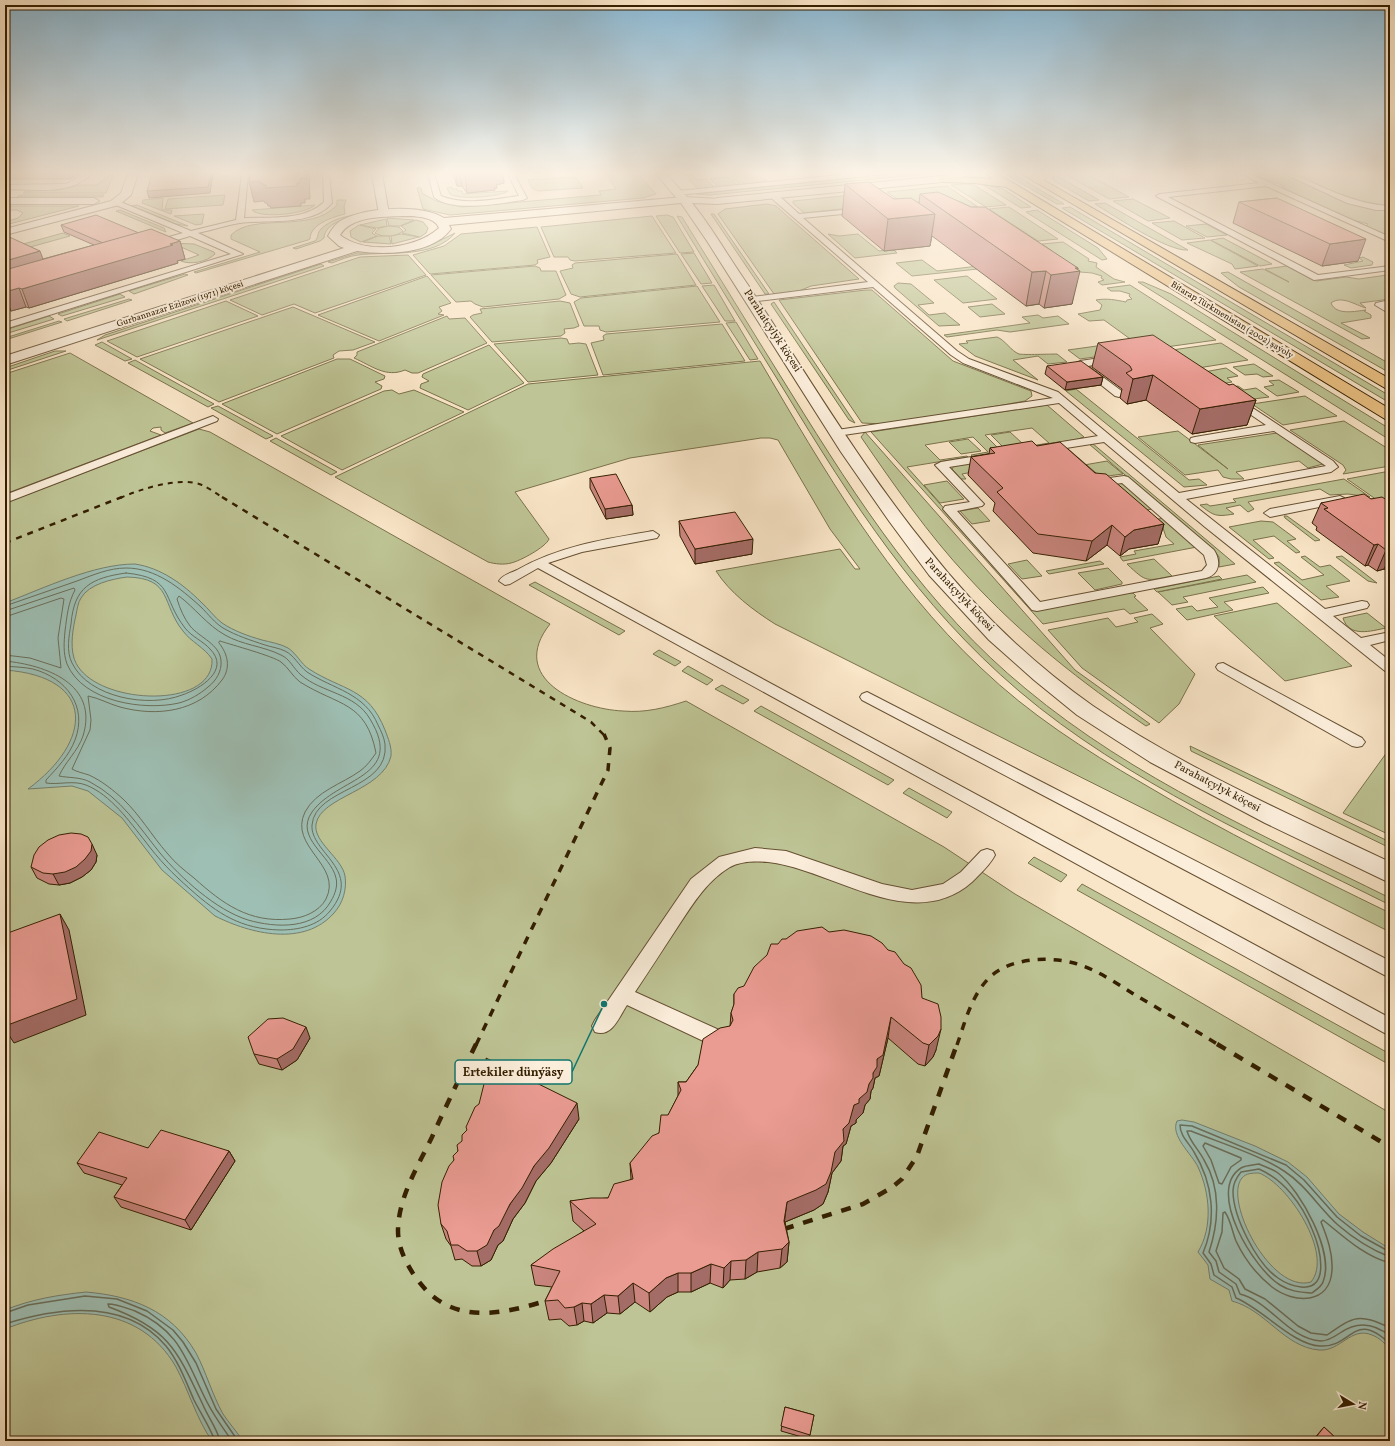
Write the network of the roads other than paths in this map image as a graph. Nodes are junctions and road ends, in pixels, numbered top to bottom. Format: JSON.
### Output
{"nodes":[{"id":1,"x":163,"y":241,"type":"edge"},
{"id":2,"x":208,"y":241,"type":"edge"},
{"id":3,"x":428,"y":241,"type":"edge"},
{"id":4,"x":712,"y":241,"type":"edge"},
{"id":5,"x":826,"y":241,"type":"edge"},
{"id":6,"x":1104,"y":241,"type":"edge"},
{"id":7,"x":1149,"y":241,"type":"edge"},
{"id":8,"x":1247,"y":241,"type":"edge"},
{"id":9,"x":338,"y":242,"type":"joint"},
{"id":10,"x":146,"y":246,"type":"edge"},
{"id":11,"x":355,"y":248,"type":"junction"},
{"id":12,"x":1390,"y":268,"type":"edge"},
{"id":13,"x":875,"y":284,"type":"junction"},
{"id":14,"x":752,"y":300,"type":"junction"},
{"id":15,"x":1390,"y":303,"type":"edge"},
{"id":16,"x":1390,"y":311,"type":"edge"},
{"id":17,"x":5,"y":326,"type":"edge"},
{"id":18,"x":5,"y":348,"type":"edge"},
{"id":19,"x":1126,"y":357,"type":"edge"},
{"id":20,"x":5,"y":361,"type":"edge"},
{"id":21,"x":1390,"y":385,"type":"edge"},
{"id":22,"x":1119,"y":394,"type":"dead end"},
{"id":23,"x":1230,"y":395,"type":"edge"},
{"id":24,"x":1061,"y":400,"type":"junction"},
{"id":25,"x":1390,"y":416,"type":"edge"},
{"id":26,"x":212,"y":419,"type":"dead end"},
{"id":27,"x":1276,"y":426,"type":"junction"},
{"id":28,"x":837,"y":433,"type":"junction"},
{"id":29,"x":1107,"y":438,"type":"junction"},
{"id":30,"x":1194,"y":440,"type":"dead end"},
{"id":31,"x":1057,"y":446,"type":"junction"},
{"id":32,"x":1177,"y":497,"type":"junction"},
{"id":33,"x":5,"y":499,"type":"edge"},
{"id":34,"x":1352,"y":499,"type":"edge"},
{"id":35,"x":1270,"y":513,"type":"dead end"},
{"id":36,"x":653,"y":535,"type":"dead end"},
{"id":37,"x":538,"y":563,"type":"junction"},
{"id":38,"x":505,"y":582,"type":"dead end"},
{"id":39,"x":1362,"y":605,"type":"dead end"},
{"id":40,"x":1322,"y":614,"type":"junction"},
{"id":41,"x":1390,"y":636,"type":"edge"},
{"id":42,"x":1359,"y":643,"type":"junction"},
{"id":43,"x":1223,"y":667,"type":"dead end"},
{"id":44,"x":1390,"y":668,"type":"edge"},
{"id":45,"x":866,"y":698,"type":"dead end"},
{"id":46,"x":1357,"y":742,"type":"dead end"},
{"id":47,"x":987,"y":855,"type":"dead end"},
{"id":48,"x":1390,"y":873,"type":"edge"},
{"id":49,"x":1390,"y":970,"type":"edge"},
{"id":50,"x":624,"y":995,"type":"junction"},
{"id":51,"x":602,"y":1026,"type":"dead end"},
{"id":52,"x":1390,"y":1028,"type":"edge"},
{"id":53,"x":721,"y":1040,"type":"edge"}],
"edges":[{"from":1,"to":10,"type":"lane"},
{"from":2,"to":17,"type":"lane"},
{"from":3,"to":11,"type":"street"},
{"from":4,"to":14,"type":"street","name":"Parahatçylyk köçesi"},
{"from":5,"to":13,"type":"lane"},
{"from":6,"to":25,"type":"main road","name":"Bitarap Türkmenistan (2002) şaýoly"},
{"from":7,"to":21,"type":"main road"},
{"from":8,"to":12,"type":"lane"},
{"from":9,"to":11,"type":"street"},
{"from":9,"to":18,"type":"street","name":"Gurbannazar Ezizow (1971) köçesi"},
{"from":11,"to":20,"type":"street","name":"Gurbannazar Ezizow (1971) köçesi"},
{"from":13,"to":14,"type":"lane"},
{"from":13,"to":24,"type":"lane"},
{"from":14,"to":28,"type":"street","name":"Parahatçylyk köçesi"},
{"from":15,"to":16,"type":"lane"},
{"from":19,"to":22,"type":"lane"},
{"from":23,"to":27,"type":"lane"},
{"from":24,"to":28,"type":"lane"},
{"from":24,"to":29,"type":"lane"},
{"from":26,"to":33,"type":"lane"},
{"from":27,"to":30,"type":"lane"},
{"from":27,"to":32,"type":"lane"},
{"from":28,"to":48,"type":"street","name":"Parahatçylyk köçesi"},
{"from":29,"to":31,"type":"lane"},
{"from":29,"to":32,"type":"lane"},
{"from":31,"to":31,"type":"lane"},
{"from":32,"to":40,"type":"lane"},
{"from":34,"to":35,"type":"lane"},
{"from":36,"to":37,"type":"lane"},
{"from":37,"to":38,"type":"lane"},
{"from":37,"to":52,"type":"lane"},
{"from":39,"to":40,"type":"lane"},
{"from":40,"to":42,"type":"lane"},
{"from":41,"to":42,"type":"lane"},
{"from":42,"to":44,"type":"lane"},
{"from":43,"to":46,"type":"lane"},
{"from":45,"to":49,"type":"lane"},
{"from":47,"to":50,"type":"lane"},
{"from":50,"to":51,"type":"lane"},
{"from":50,"to":53,"type":"lane"}]}
